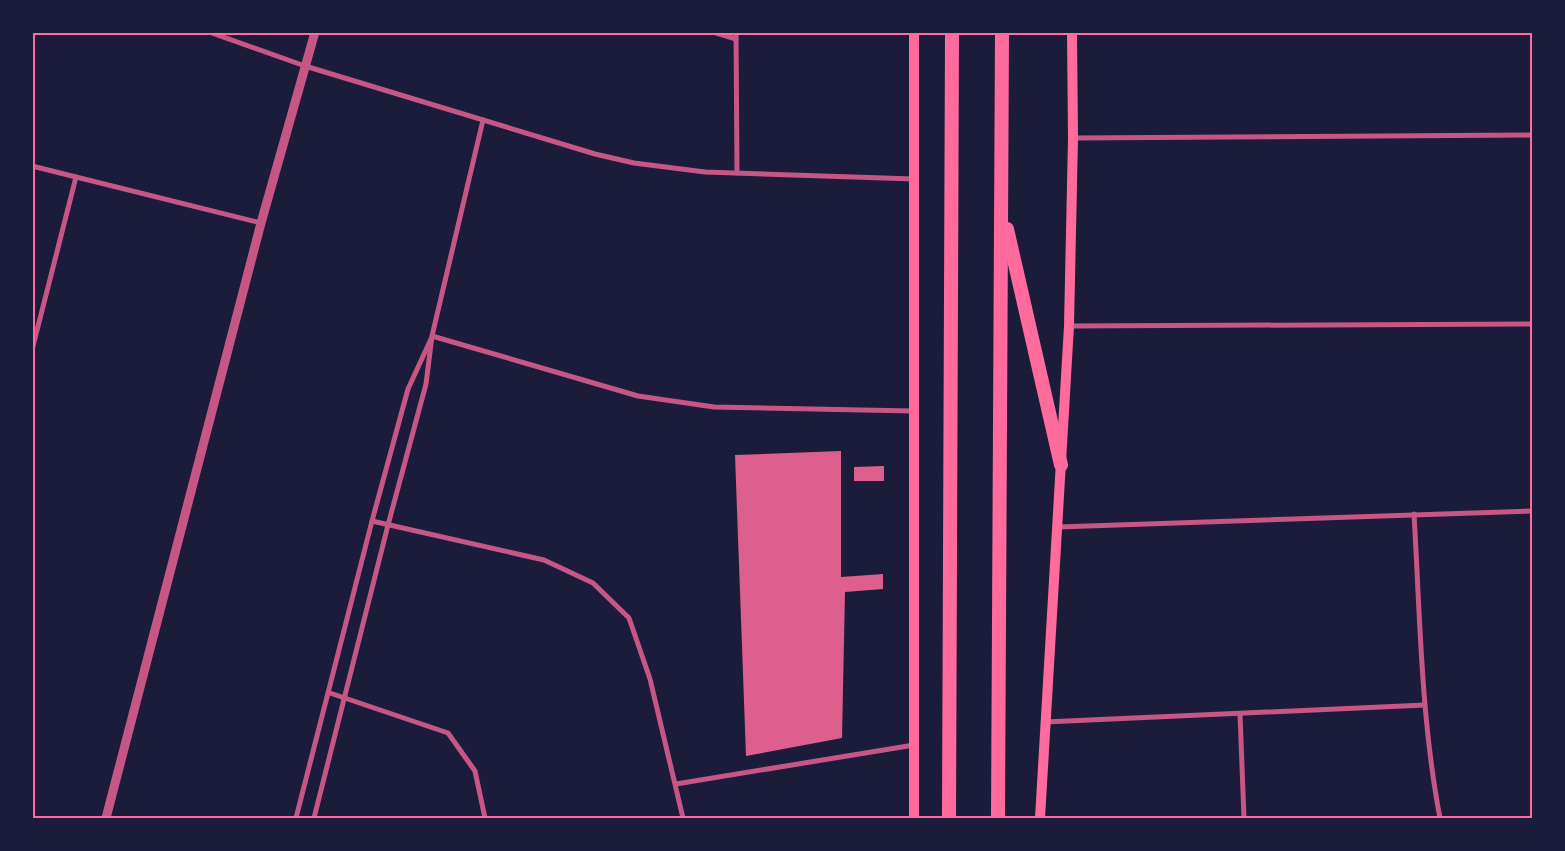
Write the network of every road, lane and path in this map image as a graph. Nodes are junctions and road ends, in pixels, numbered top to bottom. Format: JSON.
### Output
{"nodes":[{"id":1,"x":209,"y":32,"type":"edge"},
{"id":2,"x":315,"y":32,"type":"edge"},
{"id":3,"x":713,"y":32,"type":"edge"},
{"id":4,"x":914,"y":32,"type":"edge"},
{"id":5,"x":952,"y":32,"type":"edge"},
{"id":6,"x":1002,"y":32,"type":"edge"},
{"id":7,"x":1072,"y":32,"type":"edge"},
{"id":8,"x":736,"y":36,"type":"edge"},
{"id":9,"x":306,"y":66,"type":"junction"},
{"id":10,"x":483,"y":120,"type":"junction"},
{"id":11,"x":1532,"y":134,"type":"edge"},
{"id":12,"x":1073,"y":138,"type":"junction"},
{"id":13,"x":32,"y":166,"type":"edge"},
{"id":14,"x":737,"y":173,"type":"junction"},
{"id":15,"x":76,"y":177,"type":"junction"},
{"id":16,"x":914,"y":180,"type":"junction"},
{"id":17,"x":1002,"y":206,"type":"junction"},
{"id":18,"x":261,"y":223,"type":"junction"},
{"id":19,"x":1532,"y":324,"type":"edge"},
{"id":20,"x":1069,"y":326,"type":"junction"},
{"id":21,"x":432,"y":336,"type":"junction"},
{"id":22,"x":32,"y":350,"type":"edge"},
{"id":23,"x":913,"y":411,"type":"junction"},
{"id":24,"x":1061,"y":465,"type":"junction"},
{"id":25,"x":1532,"y":511,"type":"edge"},
{"id":26,"x":1414,"y":514,"type":"junction"},
{"id":27,"x":372,"y":521,"type":"junction"},
{"id":28,"x":388,"y":525,"type":"junction"},
{"id":29,"x":1058,"y":527,"type":"junction"},
{"id":30,"x":330,"y":693,"type":"junction"},
{"id":31,"x":345,"y":698,"type":"junction"},
{"id":32,"x":1425,"y":705,"type":"junction"},
{"id":33,"x":1240,"y":714,"type":"junction"},
{"id":34,"x":1045,"y":722,"type":"junction"},
{"id":35,"x":914,"y":745,"type":"junction"},
{"id":36,"x":676,"y":784,"type":"junction"},
{"id":37,"x":106,"y":818,"type":"edge"},
{"id":38,"x":296,"y":818,"type":"edge"},
{"id":39,"x":314,"y":818,"type":"edge"},
{"id":40,"x":484,"y":818,"type":"edge"},
{"id":41,"x":683,"y":818,"type":"edge"},
{"id":42,"x":914,"y":818,"type":"edge"},
{"id":43,"x":949,"y":818,"type":"edge"},
{"id":44,"x":998,"y":818,"type":"edge"},
{"id":45,"x":1040,"y":818,"type":"edge"},
{"id":46,"x":1244,"y":818,"type":"edge"},
{"id":47,"x":1440,"y":818,"type":"edge"}],
"edges":[{"from":1,"to":9,"type":"street"},
{"from":2,"to":9,"type":"street"},
{"from":3,"to":8,"type":"street"},
{"from":4,"to":16,"type":"main road"},
{"from":5,"to":43,"type":"highway"},
{"from":6,"to":17,"type":"highway"},
{"from":7,"to":12,"type":"main road"},
{"from":8,"to":14,"type":"street"},
{"from":9,"to":10,"type":"street"},
{"from":9,"to":18,"type":"street"},
{"from":10,"to":14,"type":"street"},
{"from":10,"to":21,"type":"street"},
{"from":11,"to":12,"type":"street"},
{"from":12,"to":20,"type":"main road"},
{"from":13,"to":15,"type":"street"},
{"from":14,"to":16,"type":"street"},
{"from":15,"to":18,"type":"street"},
{"from":15,"to":22,"type":"street"},
{"from":16,"to":23,"type":"main road"},
{"from":17,"to":24,"type":"highway"},
{"from":17,"to":44,"type":"highway"},
{"from":18,"to":37,"type":"street"},
{"from":19,"to":20,"type":"street"},
{"from":20,"to":24,"type":"main road"},
{"from":21,"to":23,"type":"street"},
{"from":21,"to":27,"type":"street"},
{"from":21,"to":28,"type":"street"},
{"from":23,"to":35,"type":"main road"},
{"from":24,"to":29,"type":"main road"},
{"from":25,"to":26,"type":"street"},
{"from":26,"to":29,"type":"street"},
{"from":26,"to":32,"type":"street"},
{"from":27,"to":28,"type":"street"},
{"from":27,"to":30,"type":"street"},
{"from":28,"to":31,"type":"street"},
{"from":28,"to":36,"type":"street"},
{"from":29,"to":34,"type":"main road"},
{"from":30,"to":31,"type":"street"},
{"from":30,"to":38,"type":"street"},
{"from":31,"to":39,"type":"street"},
{"from":31,"to":40,"type":"street"},
{"from":32,"to":33,"type":"street"},
{"from":32,"to":47,"type":"street"},
{"from":33,"to":34,"type":"street"},
{"from":33,"to":46,"type":"street"},
{"from":34,"to":45,"type":"main road"},
{"from":35,"to":36,"type":"street"},
{"from":35,"to":42,"type":"main road"},
{"from":36,"to":41,"type":"street"}]}
